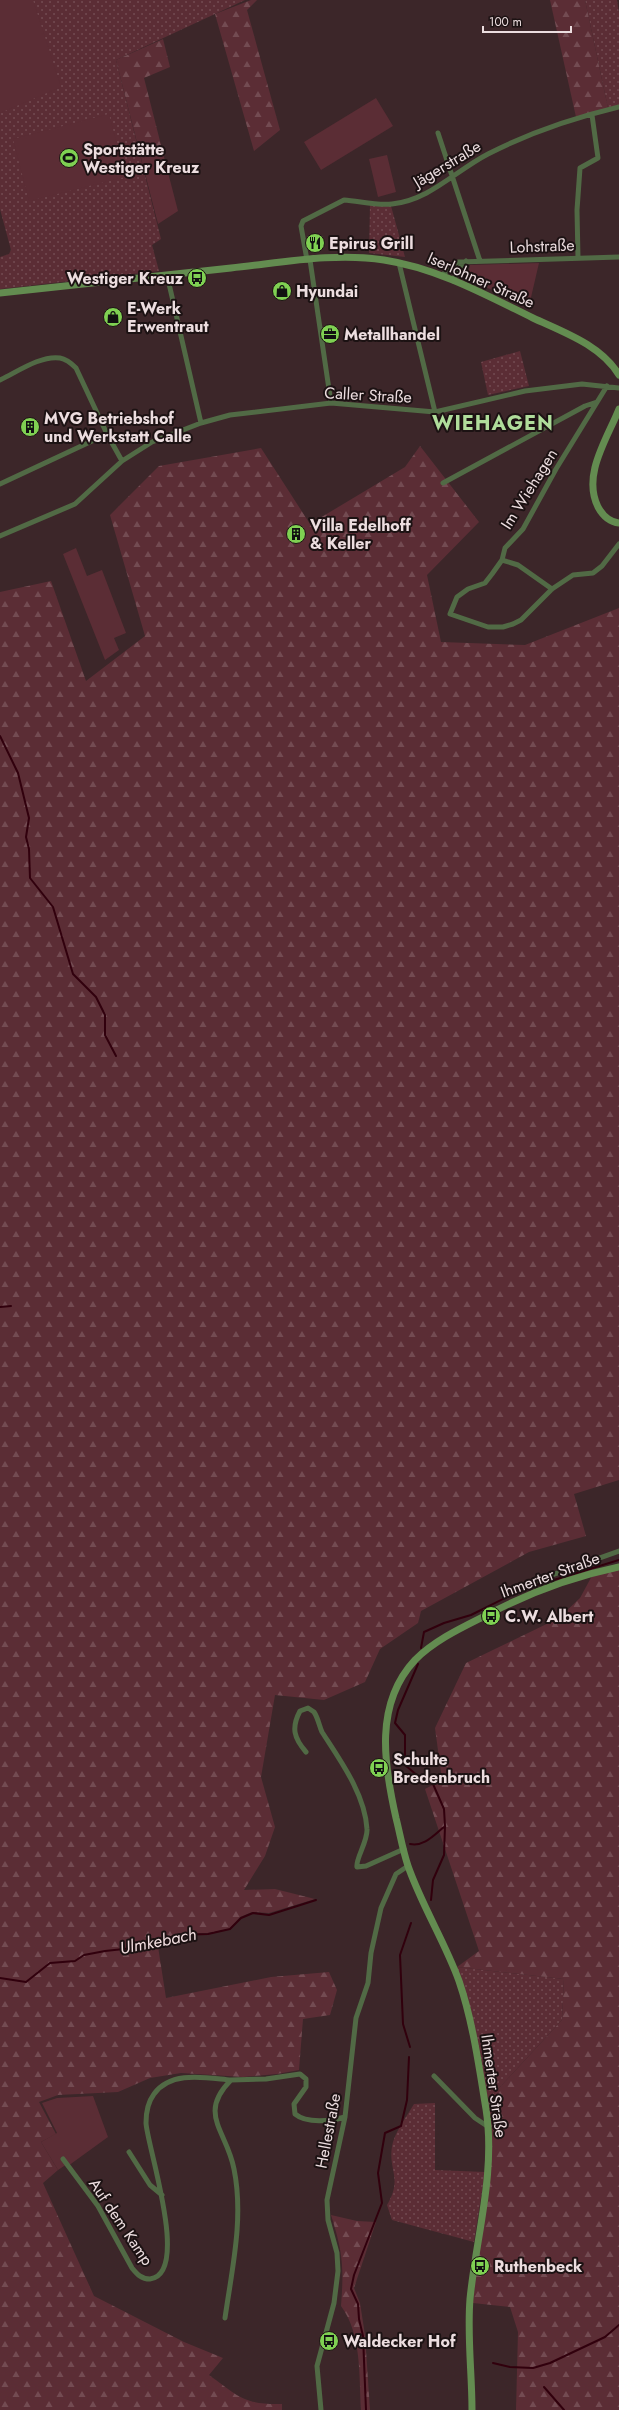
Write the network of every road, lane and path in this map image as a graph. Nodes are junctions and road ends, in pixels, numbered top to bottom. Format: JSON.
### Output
{"nodes":[{"id":1,"x":619,"y":107,"type":"edge"},
{"id":2,"x":592,"y":115,"type":"junction"},
{"id":3,"x":438,"y":133,"type":"dead end"},
{"id":4,"x":452,"y":177,"type":"junction"},
{"id":5,"x":619,"y":257,"type":"edge"},
{"id":6,"x":578,"y":258,"type":"junction"},
{"id":7,"x":309,"y":260,"type":"junction"},
{"id":8,"x":466,"y":261,"type":"junction"},
{"id":9,"x":480,"y":261,"type":"junction"},
{"id":10,"x":399,"y":263,"type":"junction"},
{"id":11,"x":167,"y":275,"type":"junction"},
{"id":12,"x":442,"y":276,"type":"junction"},
{"id":13,"x":453,"y":281,"type":"junction"},
{"id":14,"x":0,"y":293,"type":"edge"},
{"id":15,"x":619,"y":375,"type":"edge"},
{"id":16,"x":0,"y":380,"type":"edge"},
{"id":17,"x":607,"y":386,"type":"junction"},
{"id":18,"x":619,"y":388,"type":"edge"},
{"id":19,"x":597,"y":402,"type":"junction"},
{"id":20,"x":331,"y":403,"type":"junction"},
{"id":21,"x":619,"y":409,"type":"edge"},
{"id":22,"x":435,"y":412,"type":"junction"},
{"id":23,"x":617,"y":420,"type":"edge"},
{"id":24,"x":201,"y":423,"type":"junction"},
{"id":25,"x":107,"y":434,"type":"junction"},
{"id":26,"x":122,"y":461,"type":"junction"},
{"id":27,"x":443,"y":483,"type":"dead end"},
{"id":28,"x":0,"y":484,"type":"edge"},
{"id":29,"x":619,"y":524,"type":"edge"},
{"id":30,"x":0,"y":536,"type":"edge"},
{"id":31,"x":619,"y":544,"type":"edge"},
{"id":32,"x":502,"y":560,"type":"junction"},
{"id":33,"x":552,"y":589,"type":"junction"},
{"id":34,"x":619,"y":1551,"type":"edge"},
{"id":35,"x":619,"y":1567,"type":"edge"},
{"id":36,"x":510,"y":1590,"type":"dead end"},
{"id":37,"x":306,"y":1752,"type":"dead end"},
{"id":38,"x":404,"y":1849,"type":"junction"},
{"id":39,"x":408,"y":1866,"type":"junction"},
{"id":40,"x":434,"y":2076,"type":"dead end"},
{"id":41,"x":231,"y":2080,"type":"junction"},
{"id":42,"x":345,"y":2117,"type":"junction"},
{"id":43,"x":487,"y":2126,"type":"junction"},
{"id":44,"x":129,"y":2152,"type":"dead end"},
{"id":45,"x":63,"y":2159,"type":"dead end"},
{"id":46,"x":162,"y":2195,"type":"junction"},
{"id":47,"x":225,"y":2318,"type":"dead end"},
{"id":48,"x":321,"y":2410,"type":"edge"},
{"id":49,"x":472,"y":2410,"type":"edge"}],
"edges":[{"from":1,"to":2,"type":"street","name":"Jägerstraße"},
{"from":2,"to":4,"type":"street","name":"Jägerstraße"},
{"from":2,"to":6,"type":"street"},
{"from":3,"to":4,"type":"street"},
{"from":4,"to":7,"type":"street","name":"Jägerstraße"},
{"from":4,"to":9,"type":"street"},
{"from":5,"to":6,"type":"street","name":"Lohstraße"},
{"from":6,"to":9,"type":"street","name":"Lohstraße"},
{"from":7,"to":10,"type":"main road","name":"Iserlohner Straße"},
{"from":7,"to":11,"type":"main road","name":"Iserlohner Straße"},
{"from":7,"to":20,"type":"street"},
{"from":8,"to":9,"type":"street","name":"Lohstraße"},
{"from":8,"to":12,"type":"street","name":"Lohstraße"},
{"from":8,"to":13,"type":"street"},
{"from":10,"to":12,"type":"main road","name":"Iserlohner Straße"},
{"from":10,"to":22,"type":"street"},
{"from":11,"to":14,"type":"main road","name":"Iserlohner Straße"},
{"from":11,"to":24,"type":"street"},
{"from":12,"to":13,"type":"main road","name":"Iserlohner Straße"},
{"from":13,"to":15,"type":"main road","name":"Iserlohner Straße"},
{"from":16,"to":25,"type":"street"},
{"from":17,"to":18,"type":"street","name":"Caller Straße"},
{"from":17,"to":19,"type":"street","name":"Im Wiehagen"},
{"from":17,"to":22,"type":"street","name":"Caller Straße"},
{"from":19,"to":27,"type":"street"},
{"from":19,"to":32,"type":"street","name":"Im Wiehagen"},
{"from":20,"to":22,"type":"street","name":"Caller Straße"},
{"from":20,"to":24,"type":"street","name":"Caller Straße"},
{"from":21,"to":23,"type":"main road"},
{"from":23,"to":29,"type":"main road"},
{"from":24,"to":26,"type":"street","name":"Caller Straße"},
{"from":25,"to":26,"type":"street"},
{"from":25,"to":28,"type":"street"},
{"from":26,"to":30,"type":"street","name":"Caller Straße"},
{"from":31,"to":33,"type":"street"},
{"from":32,"to":33,"type":"street"},
{"from":32,"to":33,"type":"street","name":"Im Wiehagen"},
{"from":34,"to":36,"type":"street","name":"Ihmerter Straße"},
{"from":35,"to":38,"type":"main road","name":"Ihmerter Straße"},
{"from":37,"to":38,"type":"street"},
{"from":38,"to":39,"type":"main road","name":"Ihmerter Straße"},
{"from":39,"to":42,"type":"street","name":"Hellestraße"},
{"from":39,"to":43,"type":"main road","name":"Ihmerter Straße"},
{"from":40,"to":43,"type":"street"},
{"from":41,"to":42,"type":"street","name":"Auf dem Kamp"},
{"from":41,"to":46,"type":"street","name":"Auf dem Kamp"},
{"from":41,"to":47,"type":"street"},
{"from":42,"to":48,"type":"street","name":"Hellestraße"},
{"from":43,"to":49,"type":"main road","name":"Ihmerter Straße"},
{"from":44,"to":46,"type":"street"},
{"from":45,"to":46,"type":"street","name":"Auf dem Kamp"}]}
